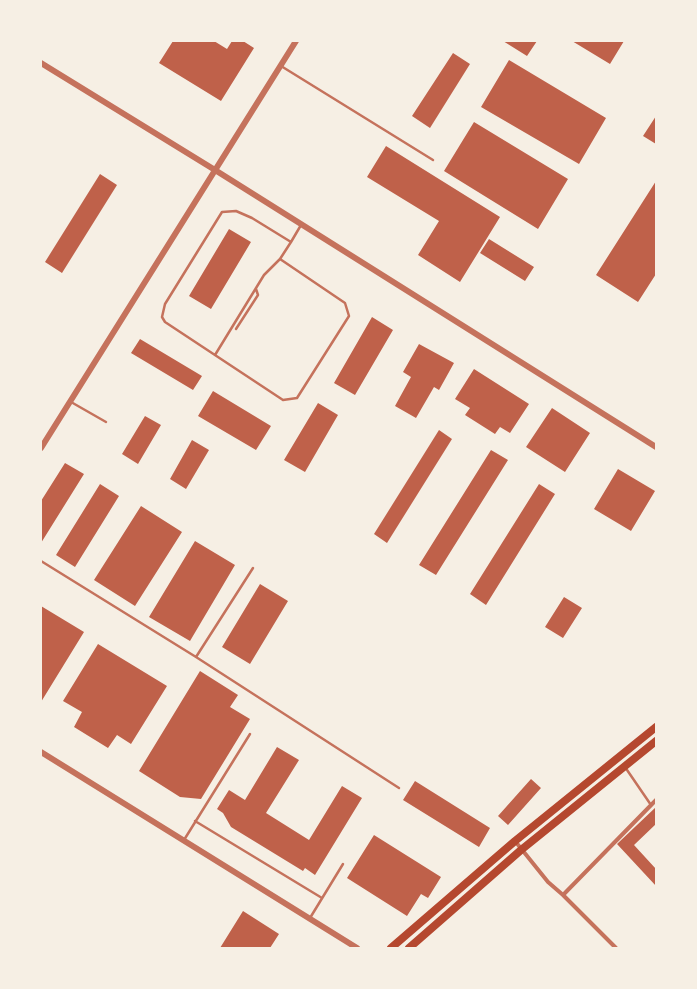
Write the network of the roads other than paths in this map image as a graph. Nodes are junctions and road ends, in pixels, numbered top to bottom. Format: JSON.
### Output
{"nodes":[{"id":1,"x":296,"y":41,"type":"edge"},
{"id":2,"x":41,"y":62,"type":"edge"},
{"id":3,"x":280,"y":65,"type":"junction"},
{"id":4,"x":433,"y":160,"type":"dead end"},
{"id":5,"x":215,"y":170,"type":"junction"},
{"id":6,"x":301,"y":224,"type":"junction"},
{"id":7,"x":291,"y":242,"type":"junction"},
{"id":8,"x":280,"y":259,"type":"junction"},
{"id":9,"x":255,"y":289,"type":"junction"},
{"id":10,"x":236,"y":329,"type":"dead end"},
{"id":11,"x":214,"y":355,"type":"junction"},
{"id":12,"x":70,"y":402,"type":"junction"},
{"id":13,"x":106,"y":422,"type":"dead end"},
{"id":14,"x":656,"y":447,"type":"edge"},
{"id":15,"x":41,"y":448,"type":"edge"},
{"id":16,"x":41,"y":561,"type":"edge"},
{"id":17,"x":253,"y":568,"type":"dead end"},
{"id":18,"x":196,"y":657,"type":"junction"},
{"id":19,"x":656,"y":727,"type":"edge"},
{"id":20,"x":250,"y":734,"type":"dead end"},
{"id":21,"x":656,"y":741,"type":"edge"},
{"id":22,"x":41,"y":752,"type":"edge"},
{"id":23,"x":624,"y":766,"type":"junction"},
{"id":24,"x":399,"y":788,"type":"dead end"},
{"id":25,"x":656,"y":800,"type":"edge"},
{"id":26,"x":651,"y":804,"type":"junction"},
{"id":27,"x":195,"y":821,"type":"junction"},
{"id":28,"x":183,"y":840,"type":"junction"},
{"id":29,"x":515,"y":841,"type":"junction"},
{"id":30,"x":521,"y":850,"type":"junction"},
{"id":31,"x":343,"y":864,"type":"dead end"},
{"id":32,"x":563,"y":895,"type":"junction"},
{"id":33,"x":322,"y":898,"type":"junction"},
{"id":34,"x":310,"y":919,"type":"junction"},
{"id":35,"x":358,"y":948,"type":"edge"},
{"id":36,"x":391,"y":948,"type":"edge"},
{"id":37,"x":409,"y":948,"type":"edge"},
{"id":38,"x":616,"y":948,"type":"edge"}],
"edges":[{"from":1,"to":3,"type":"street"},
{"from":2,"to":5,"type":"street"},
{"from":3,"to":4,"type":"lane"},
{"from":3,"to":5,"type":"street"},
{"from":5,"to":6,"type":"street"},
{"from":5,"to":12,"type":"street"},
{"from":6,"to":7,"type":"lane"},
{"from":6,"to":14,"type":"street"},
{"from":7,"to":8,"type":"lane"},
{"from":7,"to":11,"type":"lane"},
{"from":8,"to":9,"type":"lane"},
{"from":8,"to":11,"type":"lane"},
{"from":9,"to":10,"type":"lane"},
{"from":9,"to":11,"type":"lane"},
{"from":12,"to":13,"type":"lane"},
{"from":12,"to":15,"type":"street"},
{"from":16,"to":18,"type":"lane"},
{"from":17,"to":18,"type":"lane"},
{"from":18,"to":24,"type":"lane"},
{"from":19,"to":29,"type":"main road"},
{"from":20,"to":27,"type":"lane"},
{"from":21,"to":23,"type":"main road"},
{"from":22,"to":28,"type":"street"},
{"from":23,"to":26,"type":"lane"},
{"from":23,"to":30,"type":"main road"},
{"from":25,"to":26,"type":"street"},
{"from":26,"to":32,"type":"street"},
{"from":27,"to":28,"type":"lane"},
{"from":27,"to":33,"type":"lane"},
{"from":28,"to":34,"type":"street"},
{"from":29,"to":30,"type":"street"},
{"from":29,"to":36,"type":"main road"},
{"from":30,"to":32,"type":"street"},
{"from":30,"to":37,"type":"main road"},
{"from":31,"to":33,"type":"lane"},
{"from":32,"to":38,"type":"street"},
{"from":33,"to":34,"type":"lane"},
{"from":34,"to":35,"type":"street"}]}
